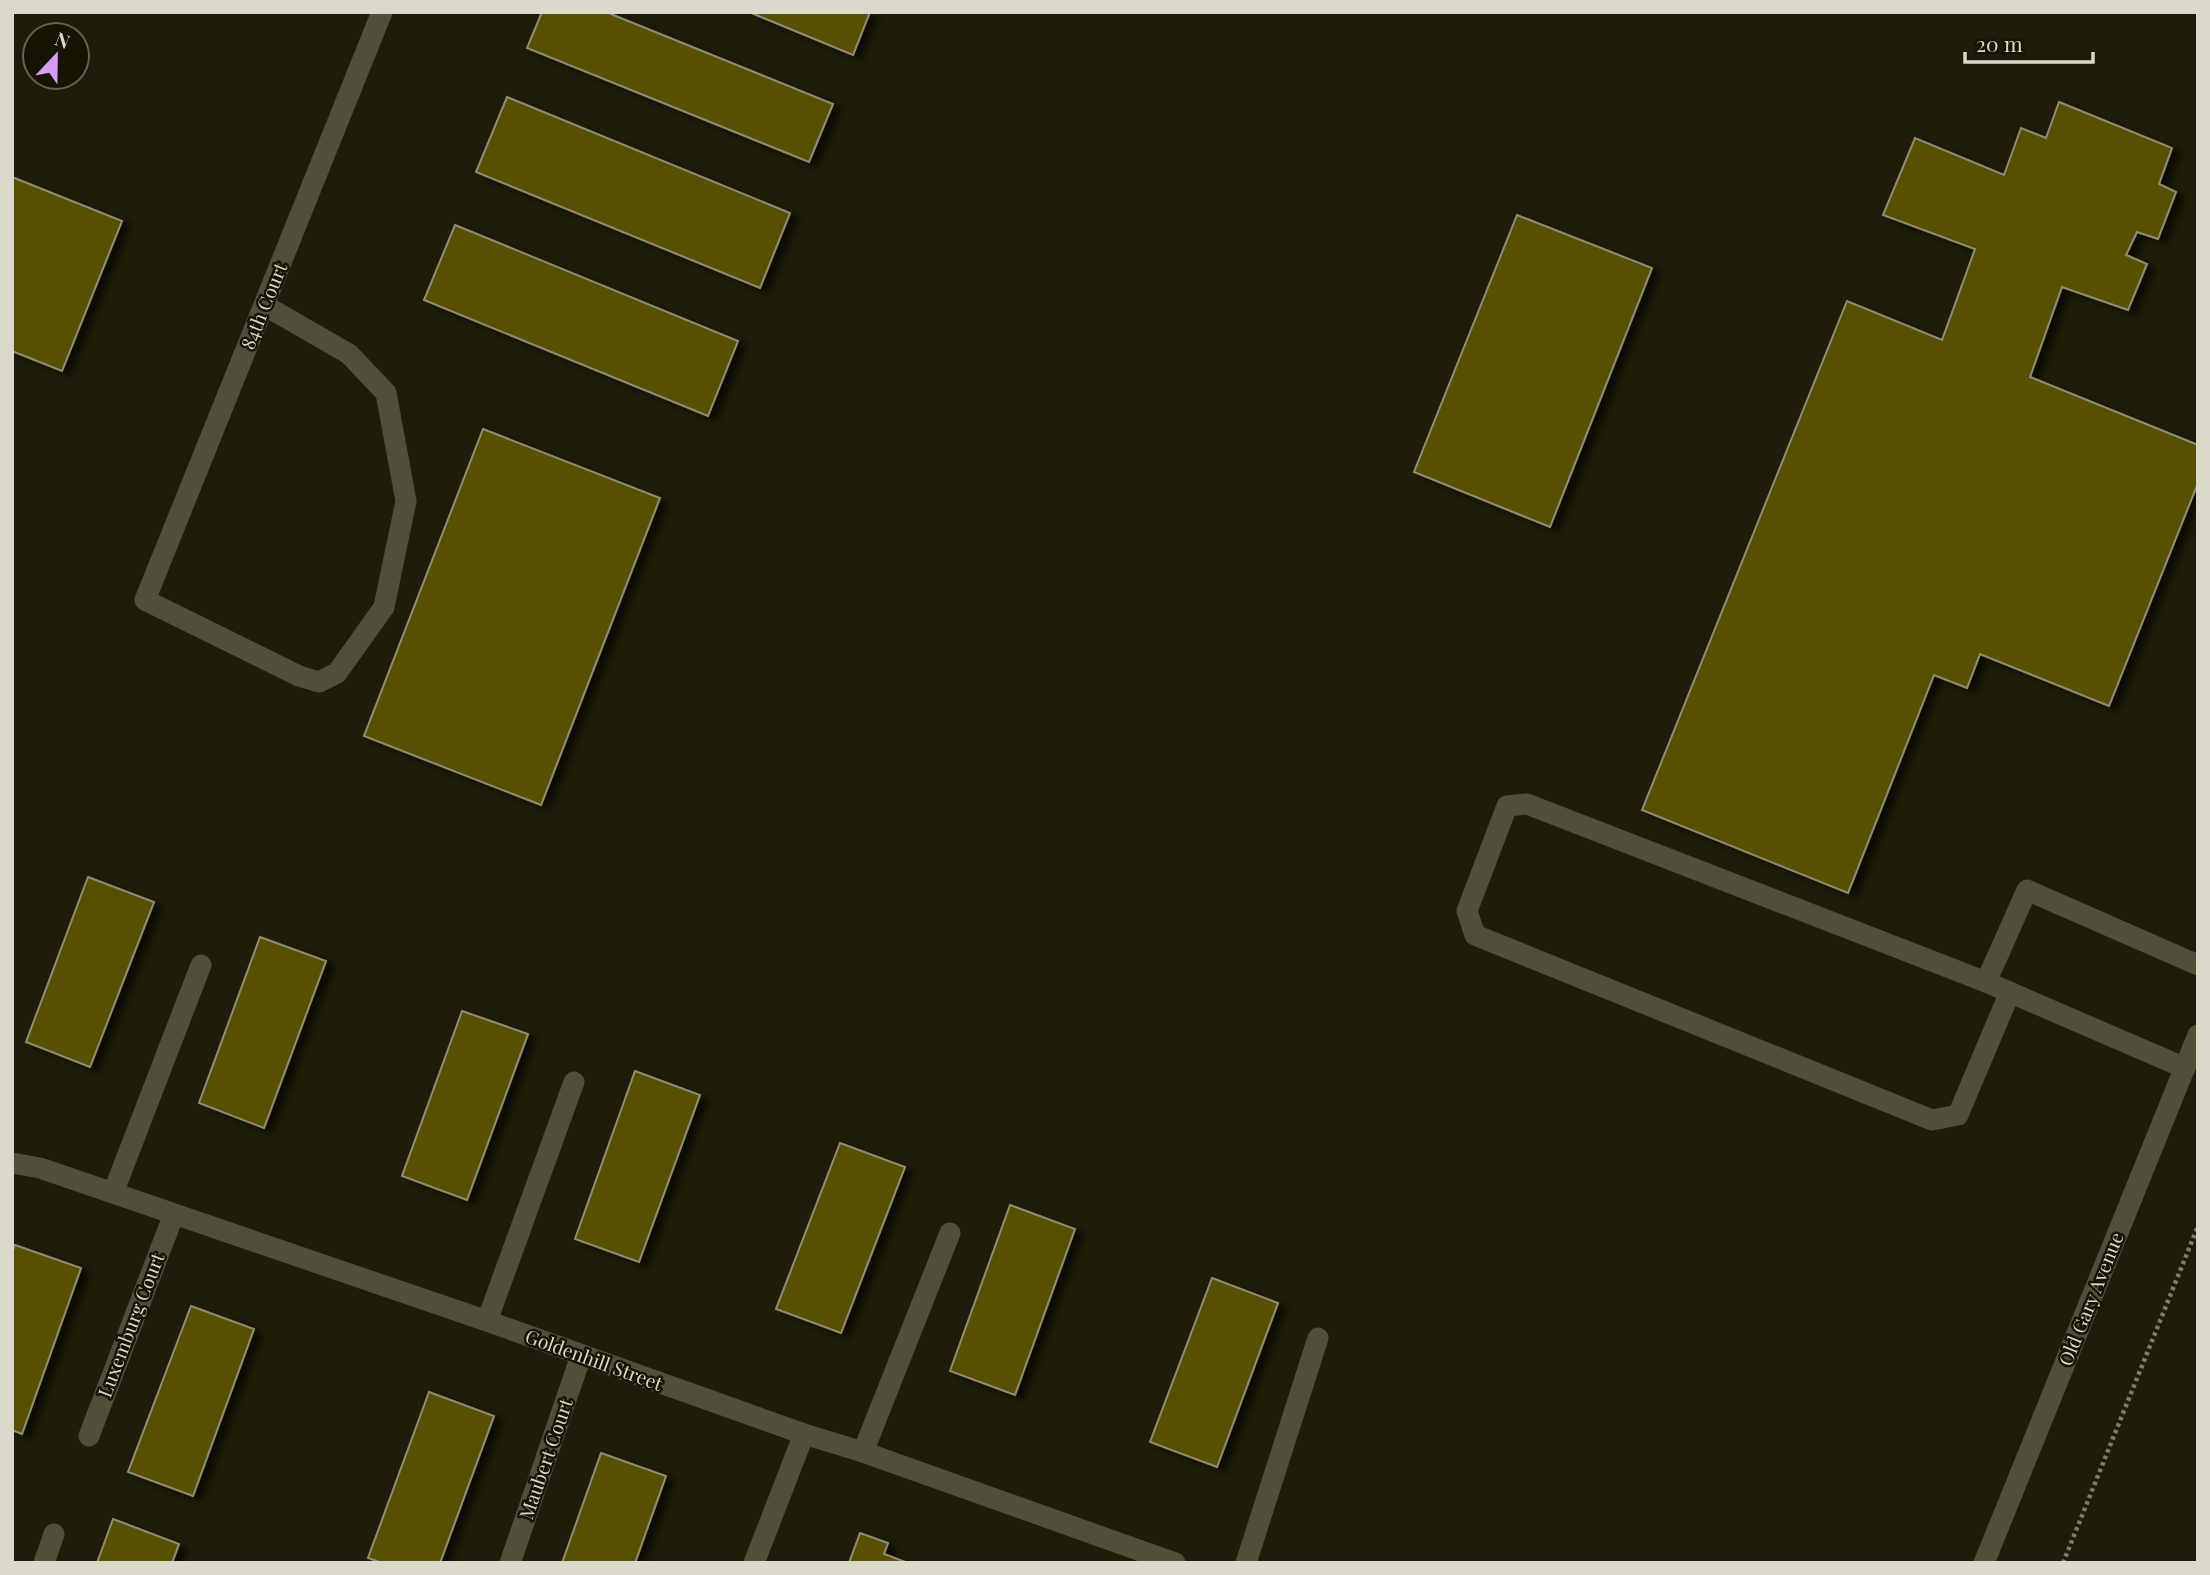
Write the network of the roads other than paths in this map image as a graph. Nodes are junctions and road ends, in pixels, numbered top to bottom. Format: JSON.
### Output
{"nodes":[{"id":1,"x":382,"y":12,"type":"edge"},
{"id":2,"x":264,"y":305,"type":"junction"},
{"id":3,"x":201,"y":965,"type":"dead end"},
{"id":4,"x":2198,"y":965,"type":"edge"},
{"id":5,"x":1986,"y":982,"type":"junction"},
{"id":6,"x":2010,"y":992,"type":"junction"},
{"id":7,"x":2198,"y":1035,"type":"edge"},
{"id":8,"x":2185,"y":1068,"type":"junction"},
{"id":9,"x":574,"y":1082,"type":"dead end"},
{"id":10,"x":12,"y":1163,"type":"edge"},
{"id":11,"x":113,"y":1194,"type":"junction"},
{"id":12,"x":173,"y":1214,"type":"junction"},
{"id":13,"x":950,"y":1233,"type":"dead end"},
{"id":14,"x":487,"y":1321,"type":"junction"},
{"id":15,"x":1318,"y":1338,"type":"dead end"},
{"id":16,"x":581,"y":1356,"type":"junction"},
{"id":17,"x":804,"y":1434,"type":"junction"},
{"id":18,"x":89,"y":1436,"type":"dead end"},
{"id":19,"x":863,"y":1452,"type":"junction"},
{"id":20,"x":54,"y":1534,"type":"dead end"},
{"id":21,"x":44,"y":1563,"type":"edge"},
{"id":22,"x":510,"y":1563,"type":"edge"},
{"id":23,"x":754,"y":1563,"type":"edge"},
{"id":24,"x":1175,"y":1563,"type":"edge"},
{"id":25,"x":1246,"y":1563,"type":"edge"},
{"id":26,"x":1984,"y":1563,"type":"edge"}],
"edges":[{"from":1,"to":2,"type":"street","name":"84th Court"},
{"from":2,"to":2,"type":"street","name":"84th Court"},
{"from":3,"to":11,"type":"street"},
{"from":4,"to":5,"type":"street"},
{"from":5,"to":6,"type":"street"},
{"from":5,"to":6,"type":"street"},
{"from":6,"to":8,"type":"street"},
{"from":7,"to":8,"type":"street","name":"Old Gary Avenue"},
{"from":8,"to":26,"type":"street","name":"Old Gary Avenue"},
{"from":9,"to":14,"type":"street"},
{"from":10,"to":11,"type":"street","name":"Goldenhill Street"},
{"from":11,"to":12,"type":"street","name":"Goldenhill Street"},
{"from":12,"to":14,"type":"street","name":"Goldenhill Street"},
{"from":12,"to":18,"type":"street","name":"Luxemburg Court"},
{"from":13,"to":19,"type":"street"},
{"from":14,"to":16,"type":"street","name":"Goldenhill Street"},
{"from":15,"to":25,"type":"street"},
{"from":16,"to":17,"type":"street","name":"Goldenhill Street"},
{"from":16,"to":22,"type":"street","name":"Maubert Court"},
{"from":17,"to":19,"type":"street","name":"Goldenhill Street"},
{"from":17,"to":23,"type":"street"},
{"from":19,"to":24,"type":"street","name":"Goldenhill Street"},
{"from":20,"to":21,"type":"street"}]}
